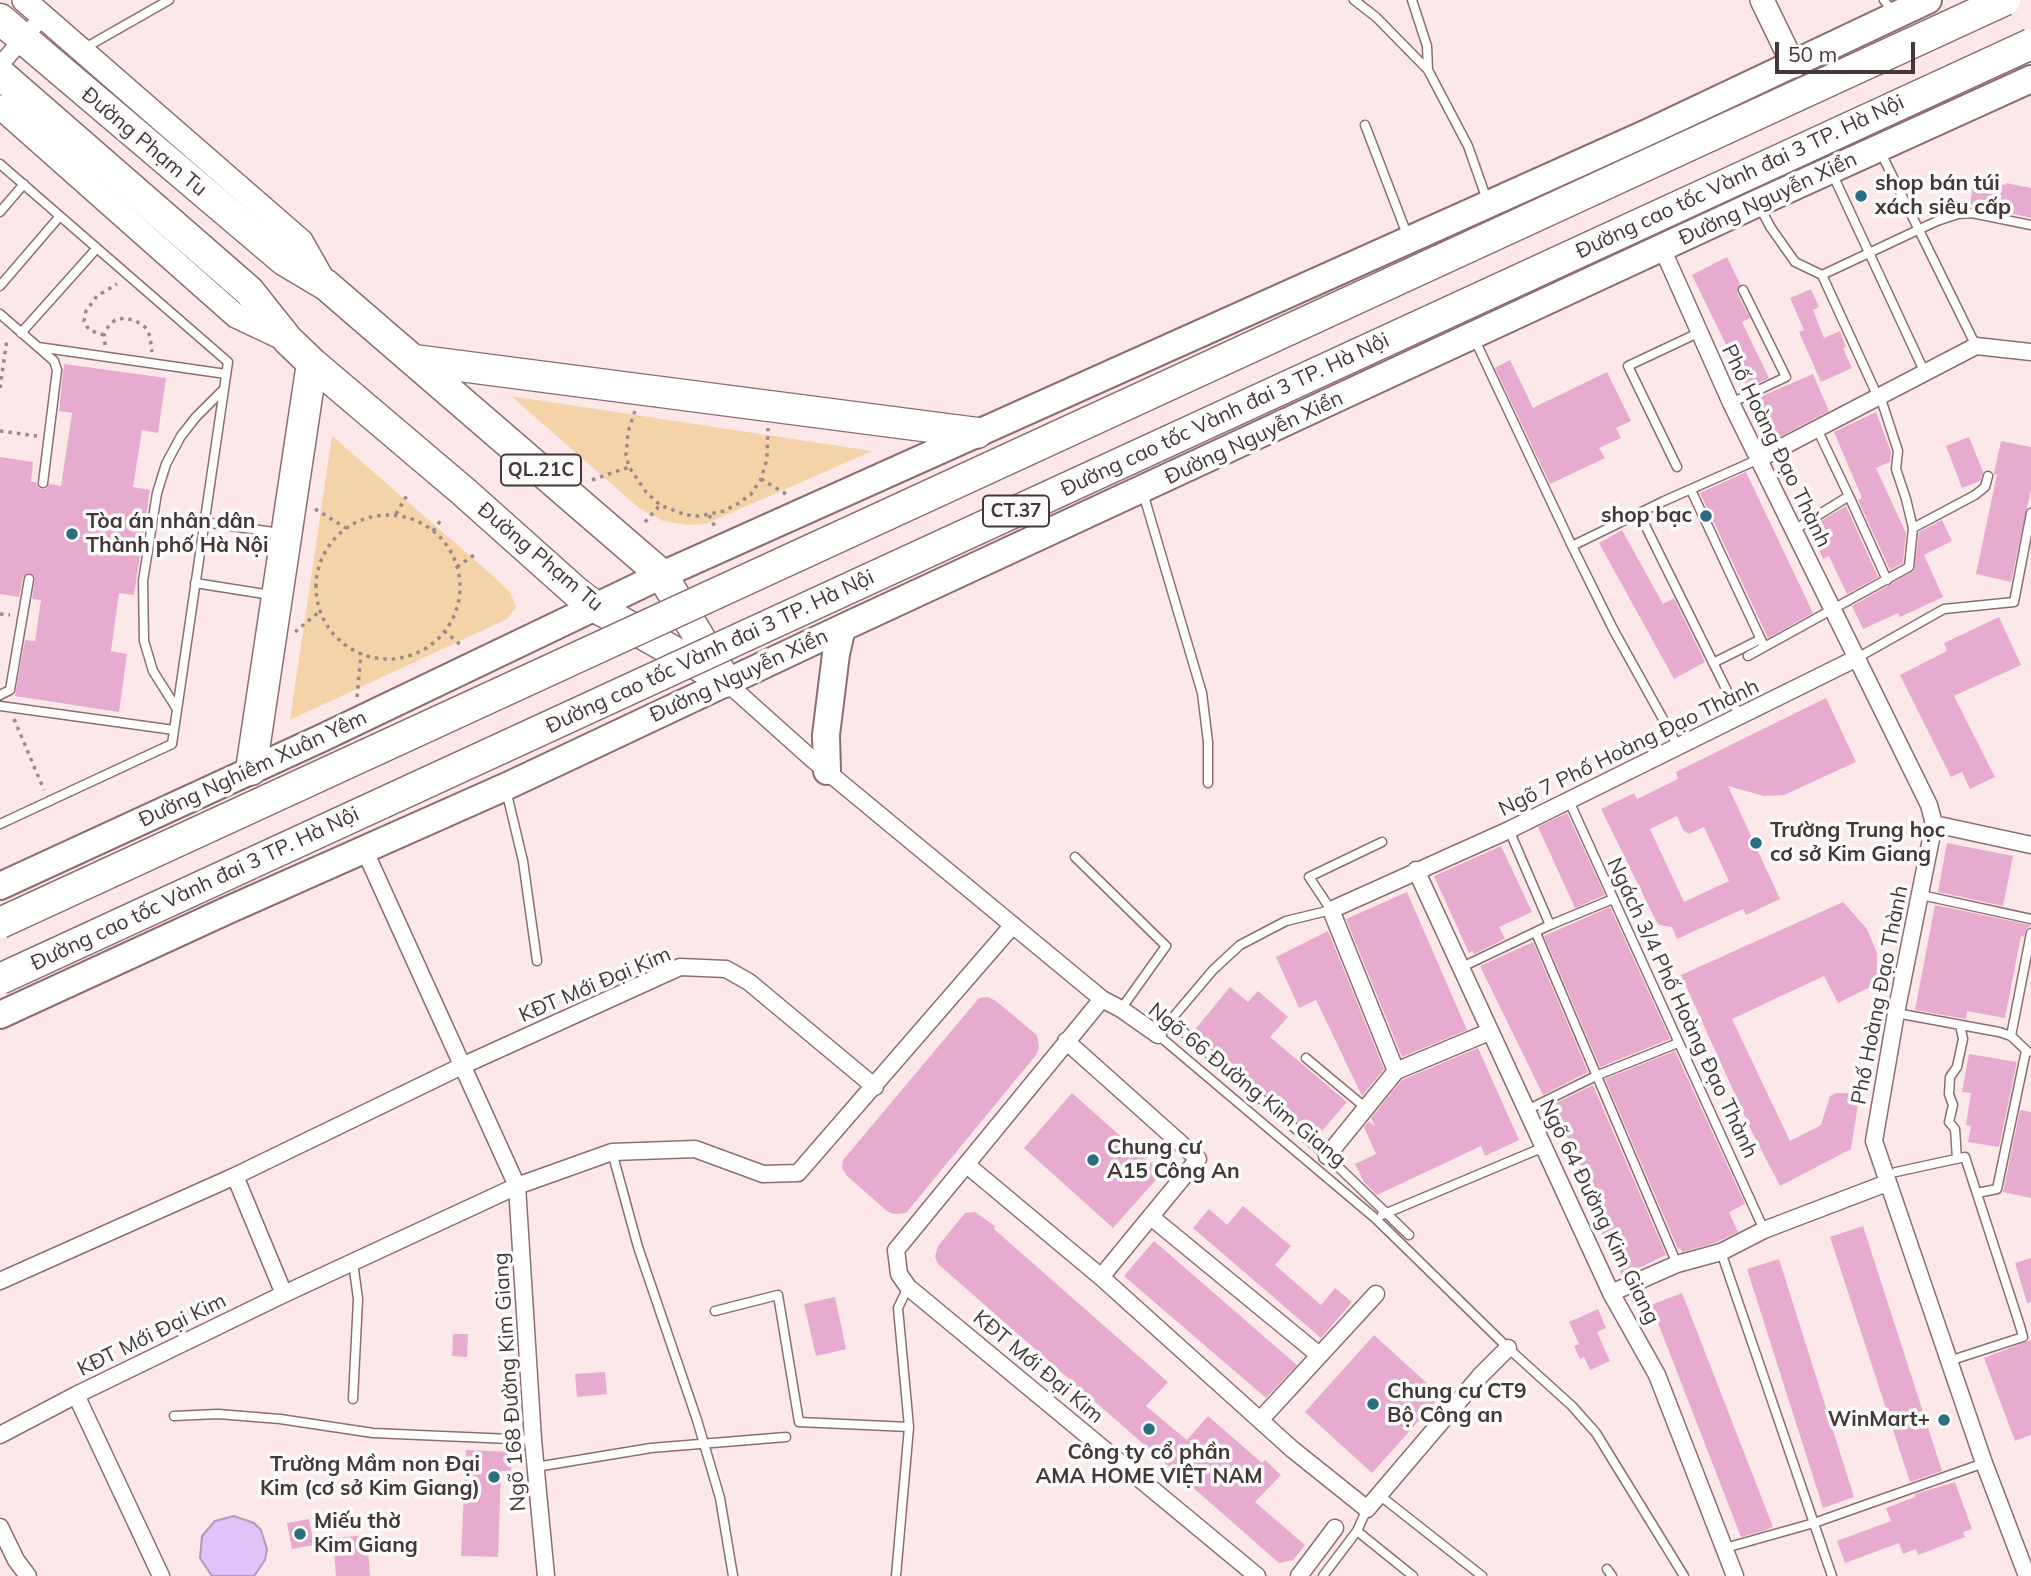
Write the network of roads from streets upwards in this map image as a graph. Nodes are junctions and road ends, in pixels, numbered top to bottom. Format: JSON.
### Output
{"nodes":[{"id":1,"x":24,"y":0,"type":"edge"},
{"id":2,"x":1762,"y":0,"type":"edge"},
{"id":3,"x":1928,"y":0,"type":"edge"},
{"id":4,"x":1988,"y":0,"type":"edge"},
{"id":5,"x":2005,"y":0,"type":"edge"},
{"id":6,"x":1889,"y":8,"type":"edge"},
{"id":7,"x":43,"y":16,"type":"junction"},
{"id":8,"x":0,"y":19,"type":"edge"},
{"id":9,"x":23,"y":39,"type":"junction"},
{"id":10,"x":2031,"y":44,"type":"edge"},
{"id":11,"x":0,"y":65,"type":"edge"},
{"id":12,"x":1794,"y":66,"type":"junction"},
{"id":13,"x":0,"y":74,"type":"edge"},
{"id":14,"x":2031,"y":79,"type":"edge"},
{"id":15,"x":0,"y":107,"type":"edge"},
{"id":16,"x":1662,"y":248,"type":"junction"},
{"id":17,"x":326,"y":285,"type":"junction"},
{"id":18,"x":288,"y":340,"type":"junction"},
{"id":19,"x":1158,"y":352,"type":"junction"},
{"id":20,"x":2031,"y":352,"type":"edge"},
{"id":21,"x":414,"y":360,"type":"junction"},
{"id":22,"x":312,"y":363,"type":"junction"},
{"id":23,"x":977,"y":433,"type":"junction"},
{"id":24,"x":1759,"y":459,"type":"junction"},
{"id":25,"x":662,"y":575,"type":"junction"},
{"id":26,"x":597,"y":608,"type":"junction"},
{"id":27,"x":842,"y":628,"type":"junction"},
{"id":28,"x":1857,"y":657,"type":"junction"},
{"id":29,"x":726,"y":682,"type":"junction"},
{"id":30,"x":251,"y":770,"type":"junction"},
{"id":31,"x":827,"y":771,"type":"junction"},
{"id":32,"x":1934,"y":824,"type":"junction"},
{"id":33,"x":2031,"y":845,"type":"edge"},
{"id":34,"x":364,"y":849,"type":"junction"},
{"id":35,"x":1416,"y":870,"type":"junction"},
{"id":36,"x":0,"y":886,"type":"edge"},
{"id":37,"x":0,"y":923,"type":"edge"},
{"id":38,"x":1013,"y":925,"type":"junction"},
{"id":39,"x":0,"y":979,"type":"edge"},
{"id":40,"x":1102,"y":999,"type":"junction"},
{"id":41,"x":0,"y":1016,"type":"edge"},
{"id":42,"x":1489,"y":1032,"type":"junction"},
{"id":43,"x":1158,"y":1035,"type":"road end"},
{"id":44,"x":1066,"y":1041,"type":"junction"},
{"id":45,"x":464,"y":1065,"type":"junction"},
{"id":46,"x":1396,"y":1071,"type":"junction"},
{"id":47,"x":875,"y":1087,"type":"junction"},
{"id":48,"x":1327,"y":1156,"type":"road end"},
{"id":49,"x":967,"y":1165,"type":"junction"},
{"id":50,"x":236,"y":1176,"type":"junction"},
{"id":51,"x":1889,"y":1177,"type":"junction"},
{"id":52,"x":517,"y":1186,"type":"junction"},
{"id":53,"x":1151,"y":1217,"type":"junction"},
{"id":54,"x":1101,"y":1277,"type":"junction"},
{"id":55,"x":0,"y":1281,"type":"edge"},
{"id":56,"x":1611,"y":1293,"type":"junction"},
{"id":57,"x":284,"y":1294,"type":"junction"},
{"id":58,"x":1376,"y":1294,"type":"dead end"},
{"id":59,"x":1508,"y":1348,"type":"road end"},
{"id":60,"x":1319,"y":1355,"type":"junction"},
{"id":61,"x":76,"y":1395,"type":"junction"},
{"id":62,"x":1261,"y":1419,"type":"junction"},
{"id":63,"x":0,"y":1435,"type":"edge"},
{"id":64,"x":0,"y":1527,"type":"edge"},
{"id":65,"x":1335,"y":1528,"type":"dead end"},
{"id":66,"x":29,"y":1576,"type":"edge"},
{"id":67,"x":161,"y":1576,"type":"edge"},
{"id":68,"x":546,"y":1576,"type":"edge"},
{"id":69,"x":1257,"y":1576,"type":"edge"},
{"id":70,"x":1298,"y":1576,"type":"edge"},
{"id":71,"x":1735,"y":1576,"type":"edge"},
{"id":72,"x":2027,"y":1576,"type":"edge"}],
"edges":[{"from":1,"to":7,"type":"main road","name":"Đường Phạm Tu"},
{"from":2,"to":12,"type":"main road"},
{"from":3,"to":6,"type":"main road"},
{"from":4,"to":19,"type":"main road"},
{"from":5,"to":37,"type":"highway","number":"CT.37","bridge":true},
{"from":6,"to":12,"type":"main road"},
{"from":7,"to":9,"type":"street"},
{"from":7,"to":17,"type":"main road","name":"Đường Phạm Tu"},
{"from":8,"to":9,"type":"highway","name":"Đường Phạm Tu"},
{"from":9,"to":11,"type":"street"},
{"from":9,"to":17,"type":"highway","name":"Đường Phạm Tu","number":"QL.21C"},
{"from":10,"to":39,"type":"highway","name":"Đường cao tốc Vành đai 3 TP. Hà Nội","number":"CT.37","bridge":true},
{"from":12,"to":19,"type":"main road"},
{"from":13,"to":18,"type":"highway","name":"Đường Phạm Tu","number":"QL.21C"},
{"from":14,"to":16,"type":"main road","name":"Đường Nguyễn Xiển"},
{"from":15,"to":18,"type":"main road","name":"Đường Phạm Tu"},
{"from":16,"to":24,"type":"street","name":"Phố Hoàng Đạo Thành"},
{"from":16,"to":27,"type":"main road","name":"Đường Nguyễn Xiển"},
{"from":17,"to":21,"type":"highway","name":"Đường Phạm Tu","number":"QL.21C"},
{"from":18,"to":22,"type":"highway","name":"Đường Phạm Tu","number":"QL.21C"},
{"from":19,"to":23,"type":"main road"},
{"from":20,"to":24,"type":"street"},
{"from":21,"to":23,"type":"highway"},
{"from":21,"to":25,"type":"highway","name":"Đường Phạm Tu","number":"QL.21C"},
{"from":22,"to":26,"type":"highway","name":"Đường Phạm Tu","number":"QL.21C"},
{"from":22,"to":30,"type":"highway"},
{"from":23,"to":25,"type":"main road"},
{"from":24,"to":28,"type":"street","name":"Phố Hoàng Đạo Thành"},
{"from":25,"to":26,"type":"main road"},
{"from":25,"to":29,"type":"highway","name":"Đường Phạm Tu","number":"QL.21C"},
{"from":26,"to":29,"type":"highway","name":"Đường Phạm Tu","number":"QL.21C"},
{"from":26,"to":30,"type":"main road","name":"Đường Nghiêm Xuân Yêm"},
{"from":27,"to":29,"type":"main road","name":"Đường Nguyễn Xiển"},
{"from":27,"to":31,"type":"main road"},
{"from":28,"to":32,"type":"street","name":"Phố Hoàng Đạo Thành"},
{"from":28,"to":35,"type":"street","name":"Ngõ 7 Phố Hoàng Đạo Thành"},
{"from":29,"to":31,"type":"street","name":"Ngõ 66 Đường Kim Giang"},
{"from":29,"to":34,"type":"main road","name":"Đường Nguyễn Xiển"},
{"from":30,"to":36,"type":"main road","name":"Đường Nghiêm Xuân Yêm"},
{"from":31,"to":38,"type":"street","name":"Ngõ 66 Đường Kim Giang"},
{"from":32,"to":33,"type":"street"},
{"from":32,"to":51,"type":"street","name":"Phố Hoàng Đạo Thành"},
{"from":34,"to":41,"type":"main road"},
{"from":34,"to":45,"type":"street"},
{"from":35,"to":42,"type":"street","name":"Ngõ 64 Đường Kim Giang"},
{"from":35,"to":46,"type":"street","name":"Ngõ 7 Phố Hoàng Đạo Thành"},
{"from":38,"to":40,"type":"street","name":"Ngõ 66 Đường Kim Giang"},
{"from":38,"to":47,"type":"street","name":"KĐT Mới Đại Kim"},
{"from":40,"to":43,"type":"street","name":"Ngõ 66 Đường Kim Giang"},
{"from":40,"to":44,"type":"street"},
{"from":42,"to":46,"type":"street"},
{"from":42,"to":56,"type":"street","name":"Ngõ 64 Đường Kim Giang"},
{"from":44,"to":49,"type":"street"},
{"from":44,"to":53,"type":"street"},
{"from":45,"to":47,"type":"street","name":"KĐT Mới Đại Kim"},
{"from":45,"to":50,"type":"street","name":"KĐT Mới Đại Kim"},
{"from":45,"to":52,"type":"street"},
{"from":46,"to":48,"type":"street"},
{"from":47,"to":52,"type":"street","name":"KĐT Mới Đại Kim"},
{"from":49,"to":54,"type":"street"},
{"from":49,"to":69,"type":"street","name":"KĐT Mới Đại Kim"},
{"from":50,"to":55,"type":"street","name":"KĐT Mới Đại Kim"},
{"from":50,"to":57,"type":"street"},
{"from":51,"to":56,"type":"street"},
{"from":51,"to":72,"type":"street","name":"Phố Hoàng Đạo Thành"},
{"from":52,"to":57,"type":"street","name":"KĐT Mới Đại Kim"},
{"from":52,"to":68,"type":"street","name":"Ngõ 168 Đường Kim Giang"},
{"from":53,"to":54,"type":"street"},
{"from":53,"to":60,"type":"street"},
{"from":54,"to":62,"type":"street"},
{"from":56,"to":71,"type":"street","name":"Ngõ 64 Đường Kim Giang"},
{"from":57,"to":61,"type":"street","name":"KĐT Mới Đại Kim"},
{"from":58,"to":60,"type":"street"},
{"from":59,"to":62,"type":"street"},
{"from":60,"to":62,"type":"street"},
{"from":61,"to":63,"type":"street","name":"KĐT Mới Đại Kim"},
{"from":61,"to":67,"type":"street","name":"KĐT Mới Đại Kim"},
{"from":64,"to":66,"type":"street"},
{"from":65,"to":70,"type":"street"}]}
